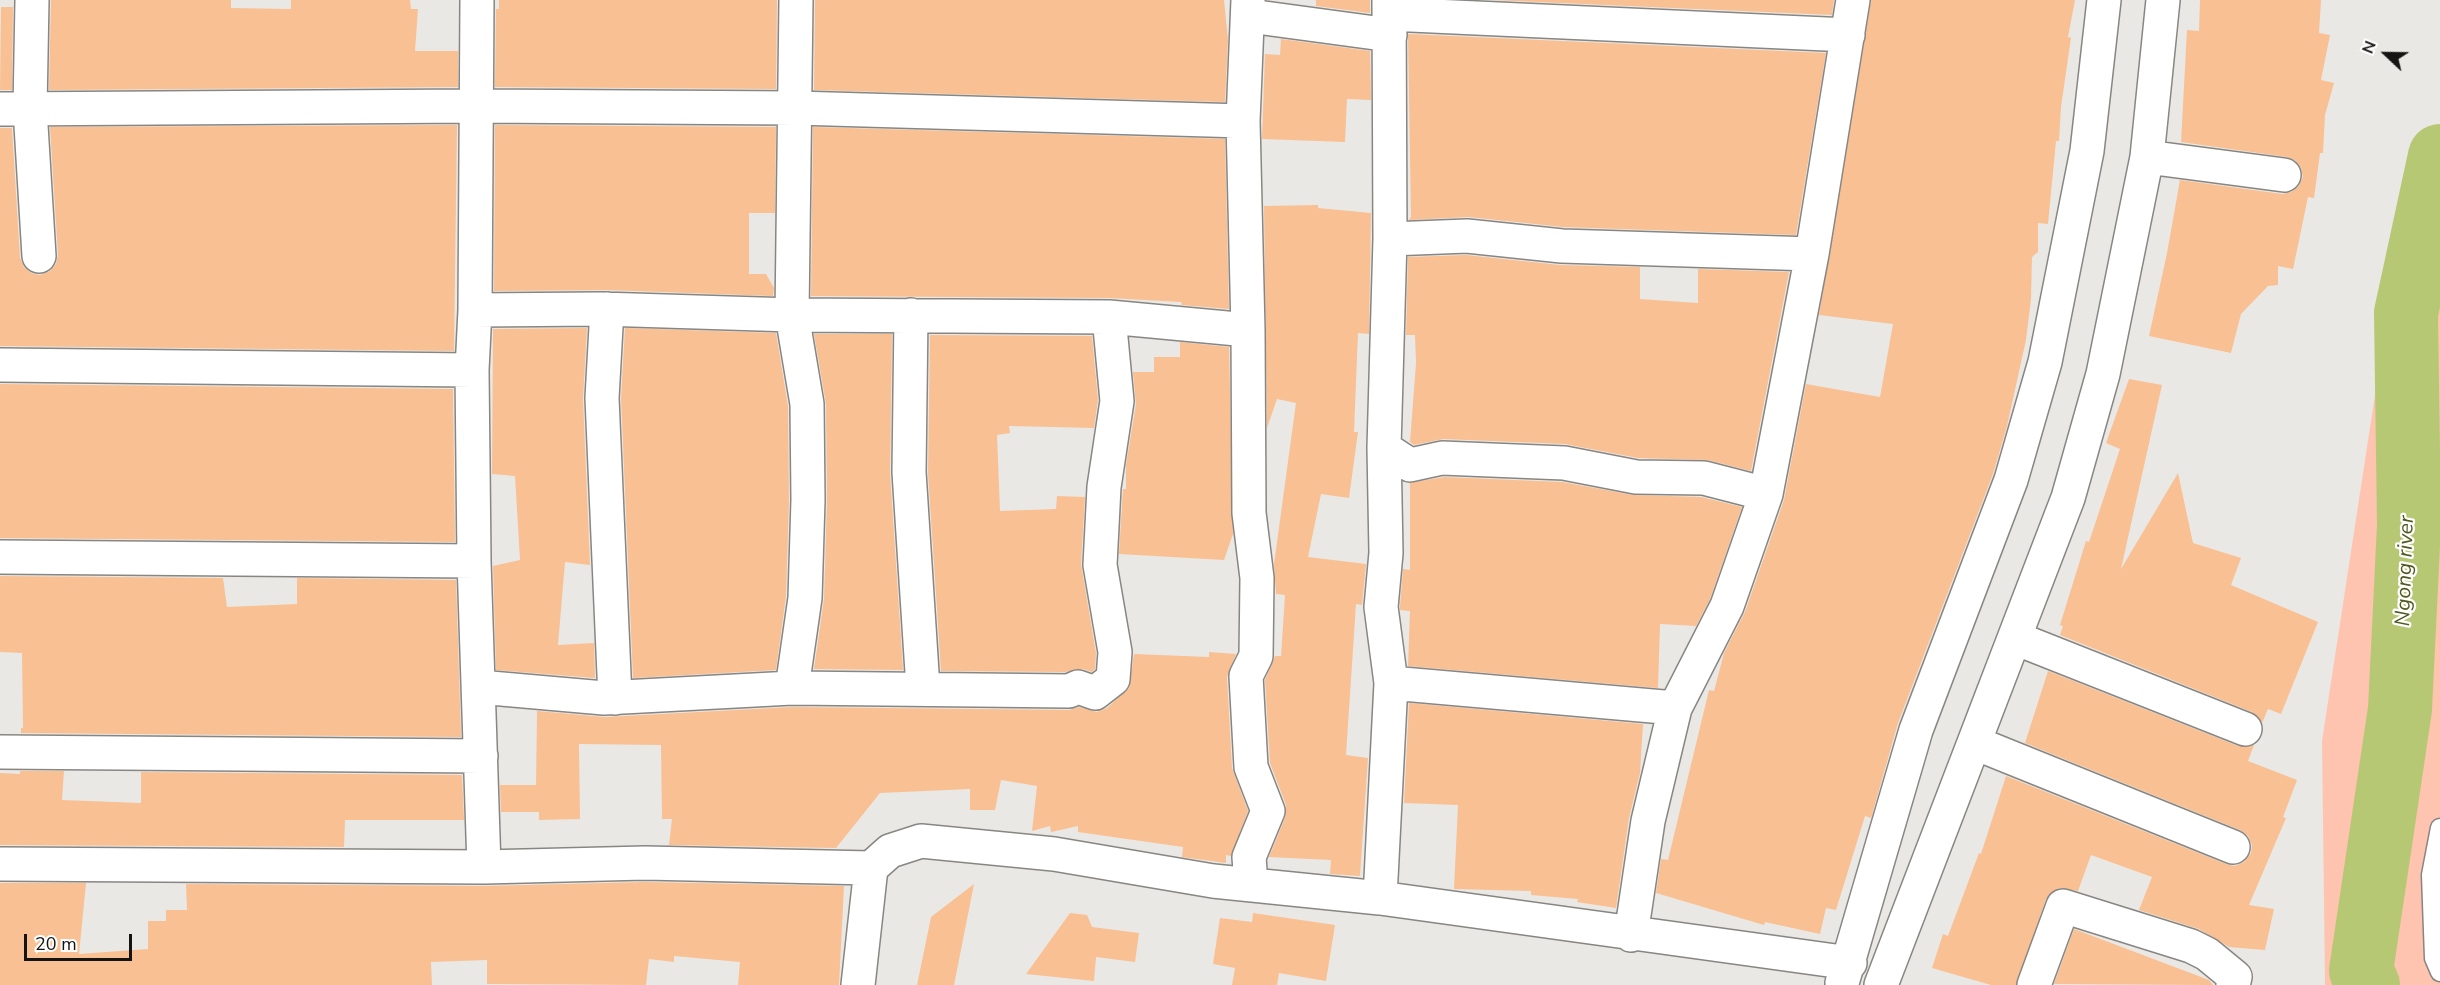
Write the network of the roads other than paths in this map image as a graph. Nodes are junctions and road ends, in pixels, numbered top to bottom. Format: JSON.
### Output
{"nodes":[{"id":1,"x":32,"y":0,"type":"edge"},
{"id":2,"x":477,"y":0,"type":"edge"},
{"id":3,"x":796,"y":0,"type":"edge"},
{"id":4,"x":1853,"y":0,"type":"edge"},
{"id":5,"x":2104,"y":0,"type":"edge"},
{"id":6,"x":2163,"y":0,"type":"edge"},
{"id":7,"x":1248,"y":8,"type":"edge"},
{"id":8,"x":1389,"y":16,"type":"edge"},
{"id":9,"x":1848,"y":35,"type":"junction"},
{"id":10,"x":476,"y":106,"type":"junction"},
{"id":11,"x":796,"y":108,"type":"junction"},
{"id":12,"x":15,"y":109,"type":"edge"},
{"id":13,"x":1243,"y":121,"type":"junction"},
{"id":14,"x":2147,"y":157,"type":"junction"},
{"id":15,"x":2284,"y":175,"type":"dead end"},
{"id":16,"x":1390,"y":239,"type":"junction"},
{"id":17,"x":1812,"y":254,"type":"junction"},
{"id":18,"x":39,"y":256,"type":"dead end"},
{"id":19,"x":608,"y":309,"type":"junction"},
{"id":20,"x":475,"y":310,"type":"junction"},
{"id":21,"x":792,"y":315,"type":"junction"},
{"id":22,"x":911,"y":315,"type":"junction"},
{"id":23,"x":1109,"y":316,"type":"junction"},
{"id":24,"x":1248,"y":330,"type":"junction"},
{"id":25,"x":0,"y":365,"type":"edge"},
{"id":26,"x":472,"y":370,"type":"junction"},
{"id":27,"x":1384,"y":448,"type":"junction"},
{"id":28,"x":1766,"y":494,"type":"junction"},
{"id":29,"x":0,"y":557,"type":"edge"},
{"id":30,"x":474,"y":561,"type":"junction"},
{"id":31,"x":2015,"y":638,"type":"junction"},
{"id":32,"x":1391,"y":683,"type":"junction"},
{"id":33,"x":479,"y":687,"type":"junction"},
{"id":34,"x":792,"y":688,"type":"junction"},
{"id":35,"x":923,"y":688,"type":"junction"},
{"id":36,"x":615,"y":698,"type":"junction"},
{"id":37,"x":1675,"y":708,"type":"junction"},
{"id":38,"x":2245,"y":729,"type":"dead end"},
{"id":39,"x":1975,"y":743,"type":"junction"},
{"id":40,"x":0,"y":752,"type":"edge"},
{"id":41,"x":481,"y":756,"type":"junction"},
{"id":42,"x":2440,"y":828,"type":"edge"},
{"id":43,"x":2233,"y":847,"type":"dead end"},
{"id":44,"x":0,"y":864,"type":"edge"},
{"id":45,"x":484,"y":867,"type":"junction"},
{"id":46,"x":871,"y":868,"type":"junction"},
{"id":47,"x":1251,"y":884,"type":"junction"},
{"id":48,"x":1380,"y":898,"type":"junction"},
{"id":49,"x":1631,"y":935,"type":"junction"},
{"id":50,"x":2440,"y":972,"type":"edge"},
{"id":51,"x":1845,"y":974,"type":"edge"},
{"id":52,"x":858,"y":985,"type":"edge"},
{"id":53,"x":1881,"y":985,"type":"edge"},
{"id":54,"x":2034,"y":985,"type":"edge"},
{"id":55,"x":2233,"y":985,"type":"edge"}],
"edges":[{"from":1,"to":12,"type":"street"},
{"from":2,"to":10,"type":"street"},
{"from":3,"to":11,"type":"street"},
{"from":4,"to":9,"type":"street"},
{"from":5,"to":51,"type":"street"},
{"from":6,"to":14,"type":"street"},
{"from":7,"to":8,"type":"street"},
{"from":7,"to":13,"type":"street"},
{"from":8,"to":9,"type":"street"},
{"from":8,"to":16,"type":"street"},
{"from":9,"to":17,"type":"street"},
{"from":10,"to":11,"type":"street"},
{"from":10,"to":12,"type":"street"},
{"from":10,"to":20,"type":"street"},
{"from":11,"to":13,"type":"street"},
{"from":11,"to":21,"type":"street"},
{"from":12,"to":18,"type":"street"},
{"from":13,"to":24,"type":"street"},
{"from":14,"to":15,"type":"street"},
{"from":14,"to":31,"type":"street"},
{"from":16,"to":17,"type":"street"},
{"from":16,"to":27,"type":"street"},
{"from":17,"to":28,"type":"street"},
{"from":19,"to":20,"type":"street"},
{"from":19,"to":21,"type":"street"},
{"from":19,"to":36,"type":"street"},
{"from":20,"to":26,"type":"street"},
{"from":21,"to":22,"type":"street"},
{"from":21,"to":34,"type":"street"},
{"from":22,"to":23,"type":"street"},
{"from":22,"to":35,"type":"street"},
{"from":23,"to":24,"type":"street"},
{"from":23,"to":35,"type":"street"},
{"from":24,"to":47,"type":"street"},
{"from":25,"to":26,"type":"street"},
{"from":26,"to":30,"type":"street"},
{"from":27,"to":28,"type":"street"},
{"from":27,"to":32,"type":"street"},
{"from":28,"to":37,"type":"street"},
{"from":29,"to":30,"type":"street"},
{"from":30,"to":33,"type":"street"},
{"from":31,"to":38,"type":"street"},
{"from":31,"to":39,"type":"street"},
{"from":32,"to":37,"type":"street"},
{"from":32,"to":48,"type":"street"},
{"from":33,"to":36,"type":"street"},
{"from":33,"to":41,"type":"street"},
{"from":34,"to":35,"type":"street"},
{"from":34,"to":36,"type":"street"},
{"from":37,"to":49,"type":"street"},
{"from":39,"to":43,"type":"street"},
{"from":39,"to":53,"type":"street"},
{"from":40,"to":41,"type":"street"},
{"from":41,"to":45,"type":"street"},
{"from":42,"to":50,"type":"lane"},
{"from":44,"to":45,"type":"street"},
{"from":45,"to":46,"type":"street"},
{"from":46,"to":47,"type":"street"},
{"from":46,"to":52,"type":"street"},
{"from":47,"to":48,"type":"street"},
{"from":48,"to":49,"type":"street"},
{"from":49,"to":51,"type":"street"},
{"from":54,"to":55,"type":"street"}]}
